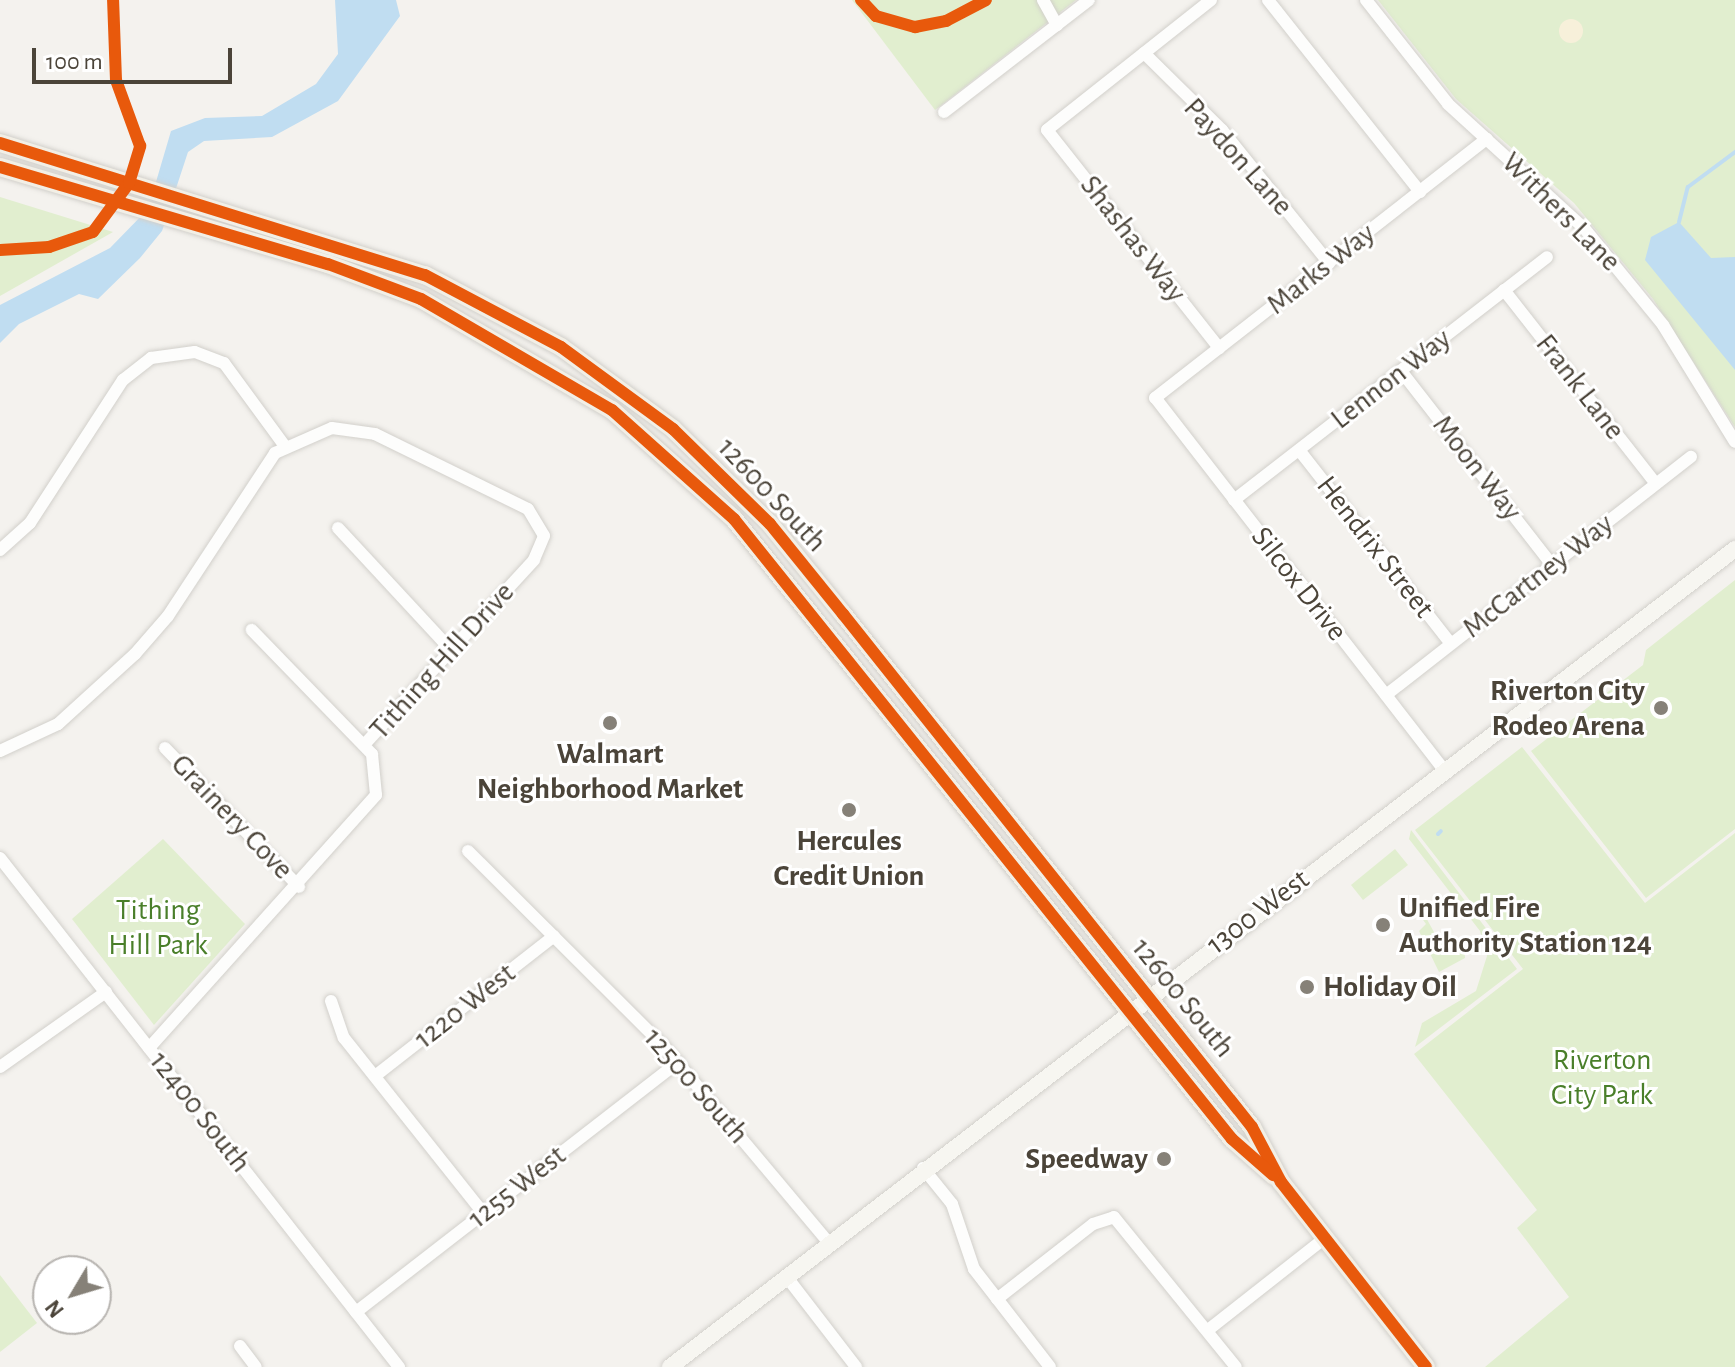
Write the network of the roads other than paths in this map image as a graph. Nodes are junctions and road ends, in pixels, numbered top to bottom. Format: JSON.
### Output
{"nodes":[{"id":1,"x":1043,"y":0,"type":"edge"},
{"id":2,"x":1089,"y":0,"type":"edge"},
{"id":3,"x":1211,"y":0,"type":"edge"},
{"id":4,"x":1268,"y":0,"type":"edge"},
{"id":5,"x":1366,"y":0,"type":"edge"},
{"id":6,"x":1057,"y":25,"type":"junction"},
{"id":7,"x":1144,"y":53,"type":"junction"},
{"id":8,"x":944,"y":112,"type":"dead end"},
{"id":9,"x":1487,"y":139,"type":"junction"},
{"id":10,"x":0,"y":143,"type":"edge"},
{"id":11,"x":0,"y":167,"type":"edge"},
{"id":12,"x":1420,"y":192,"type":"junction"},
{"id":13,"x":1547,"y":257,"type":"dead end"},
{"id":14,"x":1329,"y":263,"type":"junction"},
{"id":15,"x":1504,"y":290,"type":"junction"},
{"id":16,"x":1219,"y":348,"type":"junction"},
{"id":17,"x":1401,"y":371,"type":"junction"},
{"id":18,"x":1155,"y":398,"type":"joint"},
{"id":19,"x":1735,"y":442,"type":"edge"},
{"id":20,"x":284,"y":445,"type":"junction"},
{"id":21,"x":1299,"y":450,"type":"junction"},
{"id":22,"x":1691,"y":457,"type":"dead end"},
{"id":23,"x":1656,"y":484,"type":"junction"},
{"id":24,"x":1234,"y":500,"type":"junction"},
{"id":25,"x":338,"y":528,"type":"dead end"},
{"id":26,"x":1735,"y":549,"type":"edge"},
{"id":27,"x":0,"y":550,"type":"edge"},
{"id":28,"x":1552,"y":565,"type":"junction"},
{"id":29,"x":252,"y":630,"type":"dead end"},
{"id":30,"x":1451,"y":644,"type":"junction"},
{"id":31,"x":451,"y":650,"type":"junction"},
{"id":32,"x":1386,"y":695,"type":"junction"},
{"id":33,"x":365,"y":744,"type":"junction"},
{"id":34,"x":165,"y":748,"type":"dead end"},
{"id":35,"x":0,"y":751,"type":"edge"},
{"id":36,"x":1444,"y":770,"type":"junction"},
{"id":37,"x":468,"y":851,"type":"dead end"},
{"id":38,"x":0,"y":858,"type":"edge"},
{"id":39,"x":299,"y":887,"type":"junction"},
{"id":40,"x":554,"y":936,"type":"junction"},
{"id":41,"x":106,"y":992,"type":"junction"},
{"id":42,"x":1148,"y":996,"type":"junction"},
{"id":43,"x":331,"y":1001,"type":"dead end"},
{"id":44,"x":1130,"y":1010,"type":"junction"},
{"id":45,"x":149,"y":1048,"type":"junction"},
{"id":46,"x":678,"y":1062,"type":"junction"},
{"id":47,"x":0,"y":1067,"type":"edge"},
{"id":48,"x":375,"y":1076,"type":"junction"},
{"id":49,"x":923,"y":1168,"type":"junction"},
{"id":50,"x":1281,"y":1182,"type":"junction"},
{"id":51,"x":483,"y":1213,"type":"junction"},
{"id":52,"x":1325,"y":1238,"type":"junction"},
{"id":53,"x":829,"y":1243,"type":"junction"},
{"id":54,"x":786,"y":1276,"type":"junction"},
{"id":55,"x":997,"y":1299,"type":"junction"},
{"id":56,"x":356,"y":1312,"type":"junction"},
{"id":57,"x":1208,"y":1330,"type":"junction"},
{"id":58,"x":240,"y":1346,"type":"dead end"},
{"id":59,"x":256,"y":1367,"type":"edge"},
{"id":60,"x":399,"y":1367,"type":"edge"},
{"id":61,"x":670,"y":1367,"type":"edge"},
{"id":62,"x":856,"y":1367,"type":"edge"},
{"id":63,"x":1050,"y":1367,"type":"edge"},
{"id":64,"x":1236,"y":1367,"type":"edge"},
{"id":65,"x":1426,"y":1367,"type":"edge"}],
"edges":[{"from":1,"to":6,"type":"street"},
{"from":2,"to":6,"type":"street"},
{"from":3,"to":7,"type":"street"},
{"from":4,"to":12,"type":"street"},
{"from":5,"to":9,"type":"street","name":"Withers Lane"},
{"from":6,"to":8,"type":"street"},
{"from":7,"to":14,"type":"street","name":"Paydon Lane"},
{"from":7,"to":16,"type":"street","name":"Shashas Way"},
{"from":9,"to":12,"type":"street","name":"Marks Way"},
{"from":9,"to":19,"type":"street","name":"Withers Lane"},
{"from":10,"to":42,"type":"main road","name":"12600 South"},
{"from":11,"to":44,"type":"main road","name":"12600 South"},
{"from":12,"to":14,"type":"street","name":"Marks Way"},
{"from":13,"to":15,"type":"street","name":"Lennon Way"},
{"from":14,"to":16,"type":"street","name":"Marks Way"},
{"from":15,"to":17,"type":"street","name":"Lennon Way"},
{"from":15,"to":23,"type":"street","name":"Frank Lane"},
{"from":16,"to":18,"type":"street","name":"Marks Way"},
{"from":17,"to":21,"type":"street","name":"Lennon Way"},
{"from":17,"to":28,"type":"street","name":"Moon Way"},
{"from":18,"to":24,"type":"street","name":"Silcox Drive"},
{"from":20,"to":27,"type":"street"},
{"from":20,"to":31,"type":"street","name":"Tithing Hill Drive"},
{"from":20,"to":35,"type":"street"},
{"from":21,"to":24,"type":"street","name":"Lennon Way"},
{"from":21,"to":30,"type":"street","name":"Hendrix Street"},
{"from":22,"to":23,"type":"street","name":"McCartney Way"},
{"from":23,"to":28,"type":"street","name":"McCartney Way"},
{"from":24,"to":32,"type":"street","name":"Silcox Drive"},
{"from":25,"to":31,"type":"street"},
{"from":26,"to":36,"type":"street","name":"1300 West"},
{"from":28,"to":30,"type":"street","name":"McCartney Way"},
{"from":29,"to":33,"type":"street"},
{"from":30,"to":32,"type":"street","name":"McCartney Way"},
{"from":31,"to":33,"type":"street","name":"Tithing Hill Drive"},
{"from":32,"to":36,"type":"street","name":"Silcox Drive"},
{"from":33,"to":39,"type":"street","name":"Tithing Hill Drive"},
{"from":34,"to":39,"type":"street","name":"Grainery Cove"},
{"from":36,"to":42,"type":"street","name":"1300 West"},
{"from":37,"to":40,"type":"street","name":"12500 South"},
{"from":38,"to":41,"type":"street","name":"12400 South"},
{"from":39,"to":45,"type":"street","name":"Tithing Hill Drive"},
{"from":40,"to":46,"type":"street","name":"12500 South"},
{"from":40,"to":48,"type":"street","name":"1220 West"},
{"from":41,"to":45,"type":"street","name":"12400 South"},
{"from":41,"to":47,"type":"street"},
{"from":42,"to":44,"type":"street","name":"1300 West"},
{"from":42,"to":50,"type":"main road","name":"12600 South"},
{"from":43,"to":48,"type":"street"},
{"from":44,"to":49,"type":"street","name":"1300 West"},
{"from":44,"to":50,"type":"main road","name":"12600 South"},
{"from":45,"to":56,"type":"street","name":"12400 South"},
{"from":46,"to":51,"type":"street","name":"1255 West"},
{"from":46,"to":53,"type":"street","name":"12500 South"},
{"from":48,"to":51,"type":"street"},
{"from":49,"to":53,"type":"street","name":"1300 West"},
{"from":49,"to":55,"type":"street"},
{"from":50,"to":52,"type":"main road","name":"12600 South"},
{"from":51,"to":56,"type":"street","name":"1255 West"},
{"from":52,"to":57,"type":"street"},
{"from":52,"to":65,"type":"main road","name":"12600 South"},
{"from":53,"to":54,"type":"street","name":"1300 West"},
{"from":54,"to":61,"type":"street","name":"1300 West"},
{"from":54,"to":62,"type":"street"},
{"from":55,"to":57,"type":"street"},
{"from":55,"to":63,"type":"street"},
{"from":56,"to":60,"type":"street","name":"12400 South"},
{"from":57,"to":64,"type":"street"},
{"from":58,"to":59,"type":"street"}]}
